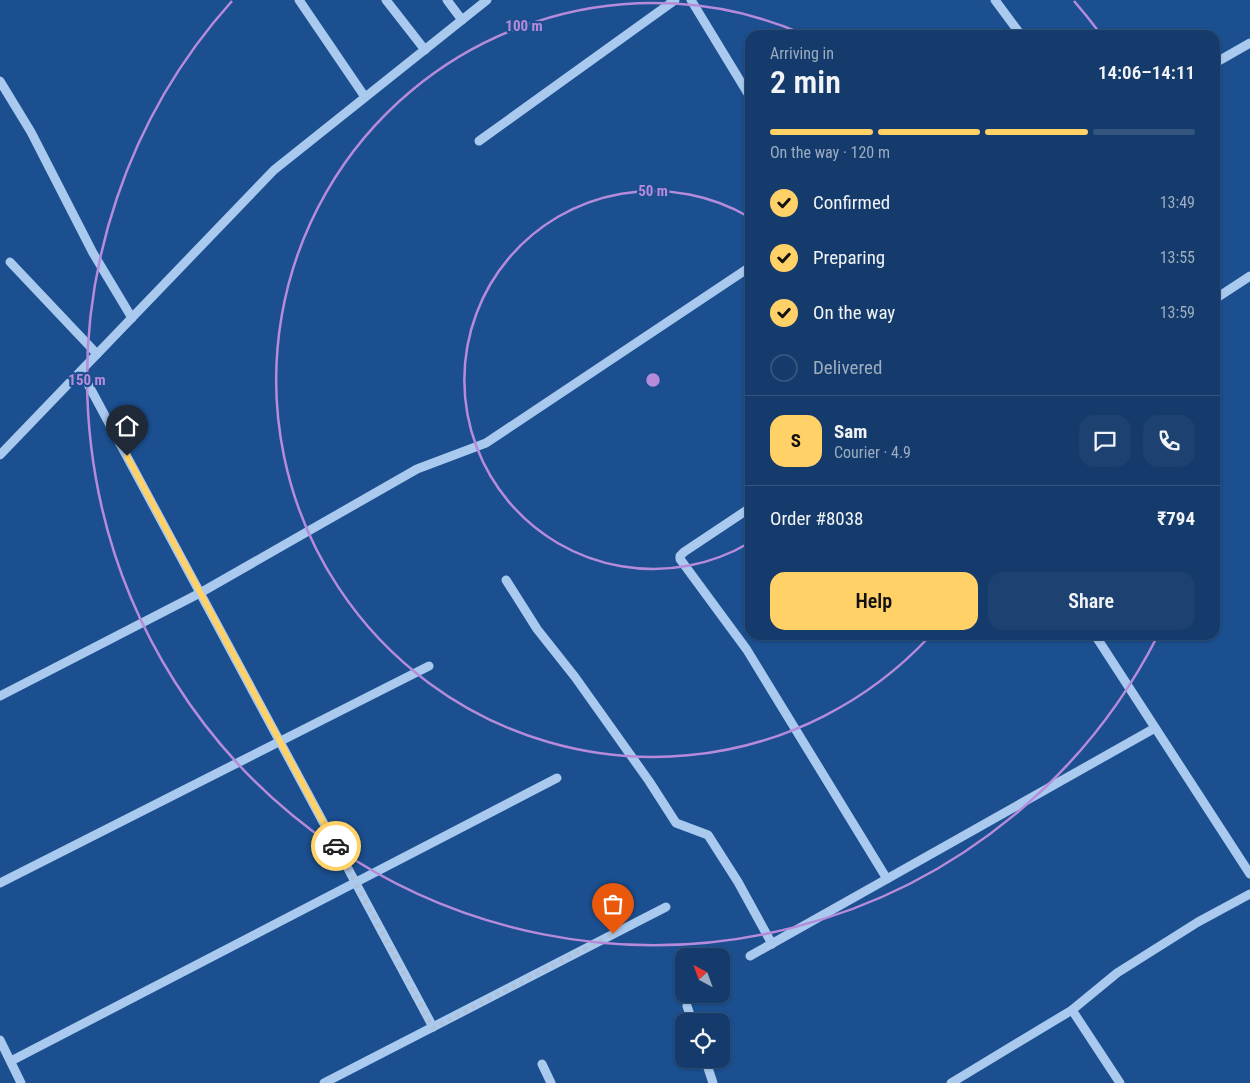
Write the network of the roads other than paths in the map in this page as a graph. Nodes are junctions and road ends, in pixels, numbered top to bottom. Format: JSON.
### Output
{"nodes":[{"id":1,"x":299,"y":0,"type":"edge"},
{"id":2,"x":386,"y":0,"type":"edge"},
{"id":3,"x":447,"y":0,"type":"edge"},
{"id":4,"x":487,"y":0,"type":"edge"},
{"id":5,"x":675,"y":0,"type":"edge"},
{"id":6,"x":691,"y":0,"type":"edge"},
{"id":7,"x":998,"y":1,"type":"edge"},
{"id":8,"x":462,"y":20,"type":"junction"},
{"id":9,"x":1018,"y":30,"type":"edge"},
{"id":10,"x":1250,"y":43,"type":"edge"},
{"id":11,"x":425,"y":50,"type":"junction"},
{"id":12,"x":1220,"y":60,"type":"edge"},
{"id":13,"x":0,"y":82,"type":"edge"},
{"id":14,"x":745,"y":89,"type":"edge"},
{"id":15,"x":365,"y":98,"type":"junction"},
{"id":16,"x":479,"y":141,"type":"dead end"},
{"id":17,"x":10,"y":262,"type":"dead end"},
{"id":18,"x":745,"y":269,"type":"edge"},
{"id":19,"x":1250,"y":276,"type":"edge"},
{"id":20,"x":1220,"y":296,"type":"edge"},
{"id":21,"x":132,"y":318,"type":"junction"},
{"id":22,"x":97,"y":354,"type":"junction"},
{"id":23,"x":81,"y":371,"type":"junction"},
{"id":24,"x":0,"y":455,"type":"edge"},
{"id":25,"x":745,"y":511,"type":"edge"},
{"id":26,"x":506,"y":580,"type":"dead end"},
{"id":27,"x":200,"y":593,"type":"junction"},
{"id":28,"x":1098,"y":640,"type":"edge"},
{"id":29,"x":429,"y":666,"type":"dead end"},
{"id":30,"x":0,"y":696,"type":"edge"},
{"id":31,"x":1155,"y":728,"type":"junction"},
{"id":32,"x":280,"y":741,"type":"junction"},
{"id":33,"x":557,"y":778,"type":"dead end"},
{"id":34,"x":1250,"y":874,"type":"edge"},
{"id":35,"x":887,"y":879,"type":"junction"},
{"id":36,"x":0,"y":883,"type":"edge"},
{"id":37,"x":356,"y":883,"type":"junction"},
{"id":38,"x":1250,"y":894,"type":"edge"},
{"id":39,"x":666,"y":907,"type":"dead end"},
{"id":40,"x":772,"y":944,"type":"junction"},
{"id":41,"x":750,"y":956,"type":"dead end"},
{"id":42,"x":687,"y":1006,"type":"dead end"},
{"id":43,"x":1072,"y":1010,"type":"junction"},
{"id":44,"x":689,"y":1013,"type":"edge"},
{"id":45,"x":433,"y":1028,"type":"junction"},
{"id":46,"x":0,"y":1040,"type":"edge"},
{"id":47,"x":11,"y":1061,"type":"junction"},
{"id":48,"x":542,"y":1064,"type":"dead end"},
{"id":49,"x":707,"y":1068,"type":"edge"},
{"id":50,"x":336,"y":1080,"type":"edge"},
{"id":51,"x":21,"y":1083,"type":"edge"},
{"id":52,"x":324,"y":1083,"type":"edge"},
{"id":53,"x":551,"y":1083,"type":"edge"},
{"id":54,"x":712,"y":1083,"type":"edge"},
{"id":55,"x":951,"y":1083,"type":"edge"},
{"id":56,"x":1120,"y":1083,"type":"edge"}],
"edges":[{"from":1,"to":15,"type":"street"},
{"from":2,"to":11,"type":"street"},
{"from":3,"to":8,"type":"street"},
{"from":4,"to":8,"type":"street"},
{"from":5,"to":16,"type":"street"},
{"from":6,"to":14,"type":"street"},
{"from":7,"to":9,"type":"street"},
{"from":8,"to":11,"type":"street"},
{"from":10,"to":12,"type":"street"},
{"from":11,"to":15,"type":"street"},
{"from":13,"to":21,"type":"street"},
{"from":15,"to":21,"type":"street"},
{"from":17,"to":22,"type":"street"},
{"from":18,"to":27,"type":"street"},
{"from":19,"to":20,"type":"street"},
{"from":21,"to":22,"type":"street"},
{"from":22,"to":23,"type":"street"},
{"from":23,"to":24,"type":"street"},
{"from":23,"to":27,"type":"street"},
{"from":25,"to":35,"type":"street"},
{"from":26,"to":40,"type":"street"},
{"from":27,"to":30,"type":"street"},
{"from":27,"to":32,"type":"street"},
{"from":28,"to":31,"type":"street"},
{"from":29,"to":32,"type":"street"},
{"from":31,"to":34,"type":"street"},
{"from":31,"to":35,"type":"street"},
{"from":32,"to":36,"type":"street"},
{"from":32,"to":37,"type":"street"},
{"from":33,"to":37,"type":"street"},
{"from":35,"to":40,"type":"street"},
{"from":37,"to":45,"type":"street"},
{"from":37,"to":47,"type":"street"},
{"from":38,"to":43,"type":"street"},
{"from":39,"to":45,"type":"street"},
{"from":40,"to":41,"type":"street"},
{"from":42,"to":44,"type":"street"},
{"from":43,"to":55,"type":"street"},
{"from":43,"to":56,"type":"street"},
{"from":45,"to":50,"type":"street"},
{"from":46,"to":47,"type":"street"},
{"from":47,"to":51,"type":"street"},
{"from":48,"to":53,"type":"street"},
{"from":49,"to":54,"type":"street"},
{"from":50,"to":52,"type":"street"}]}
